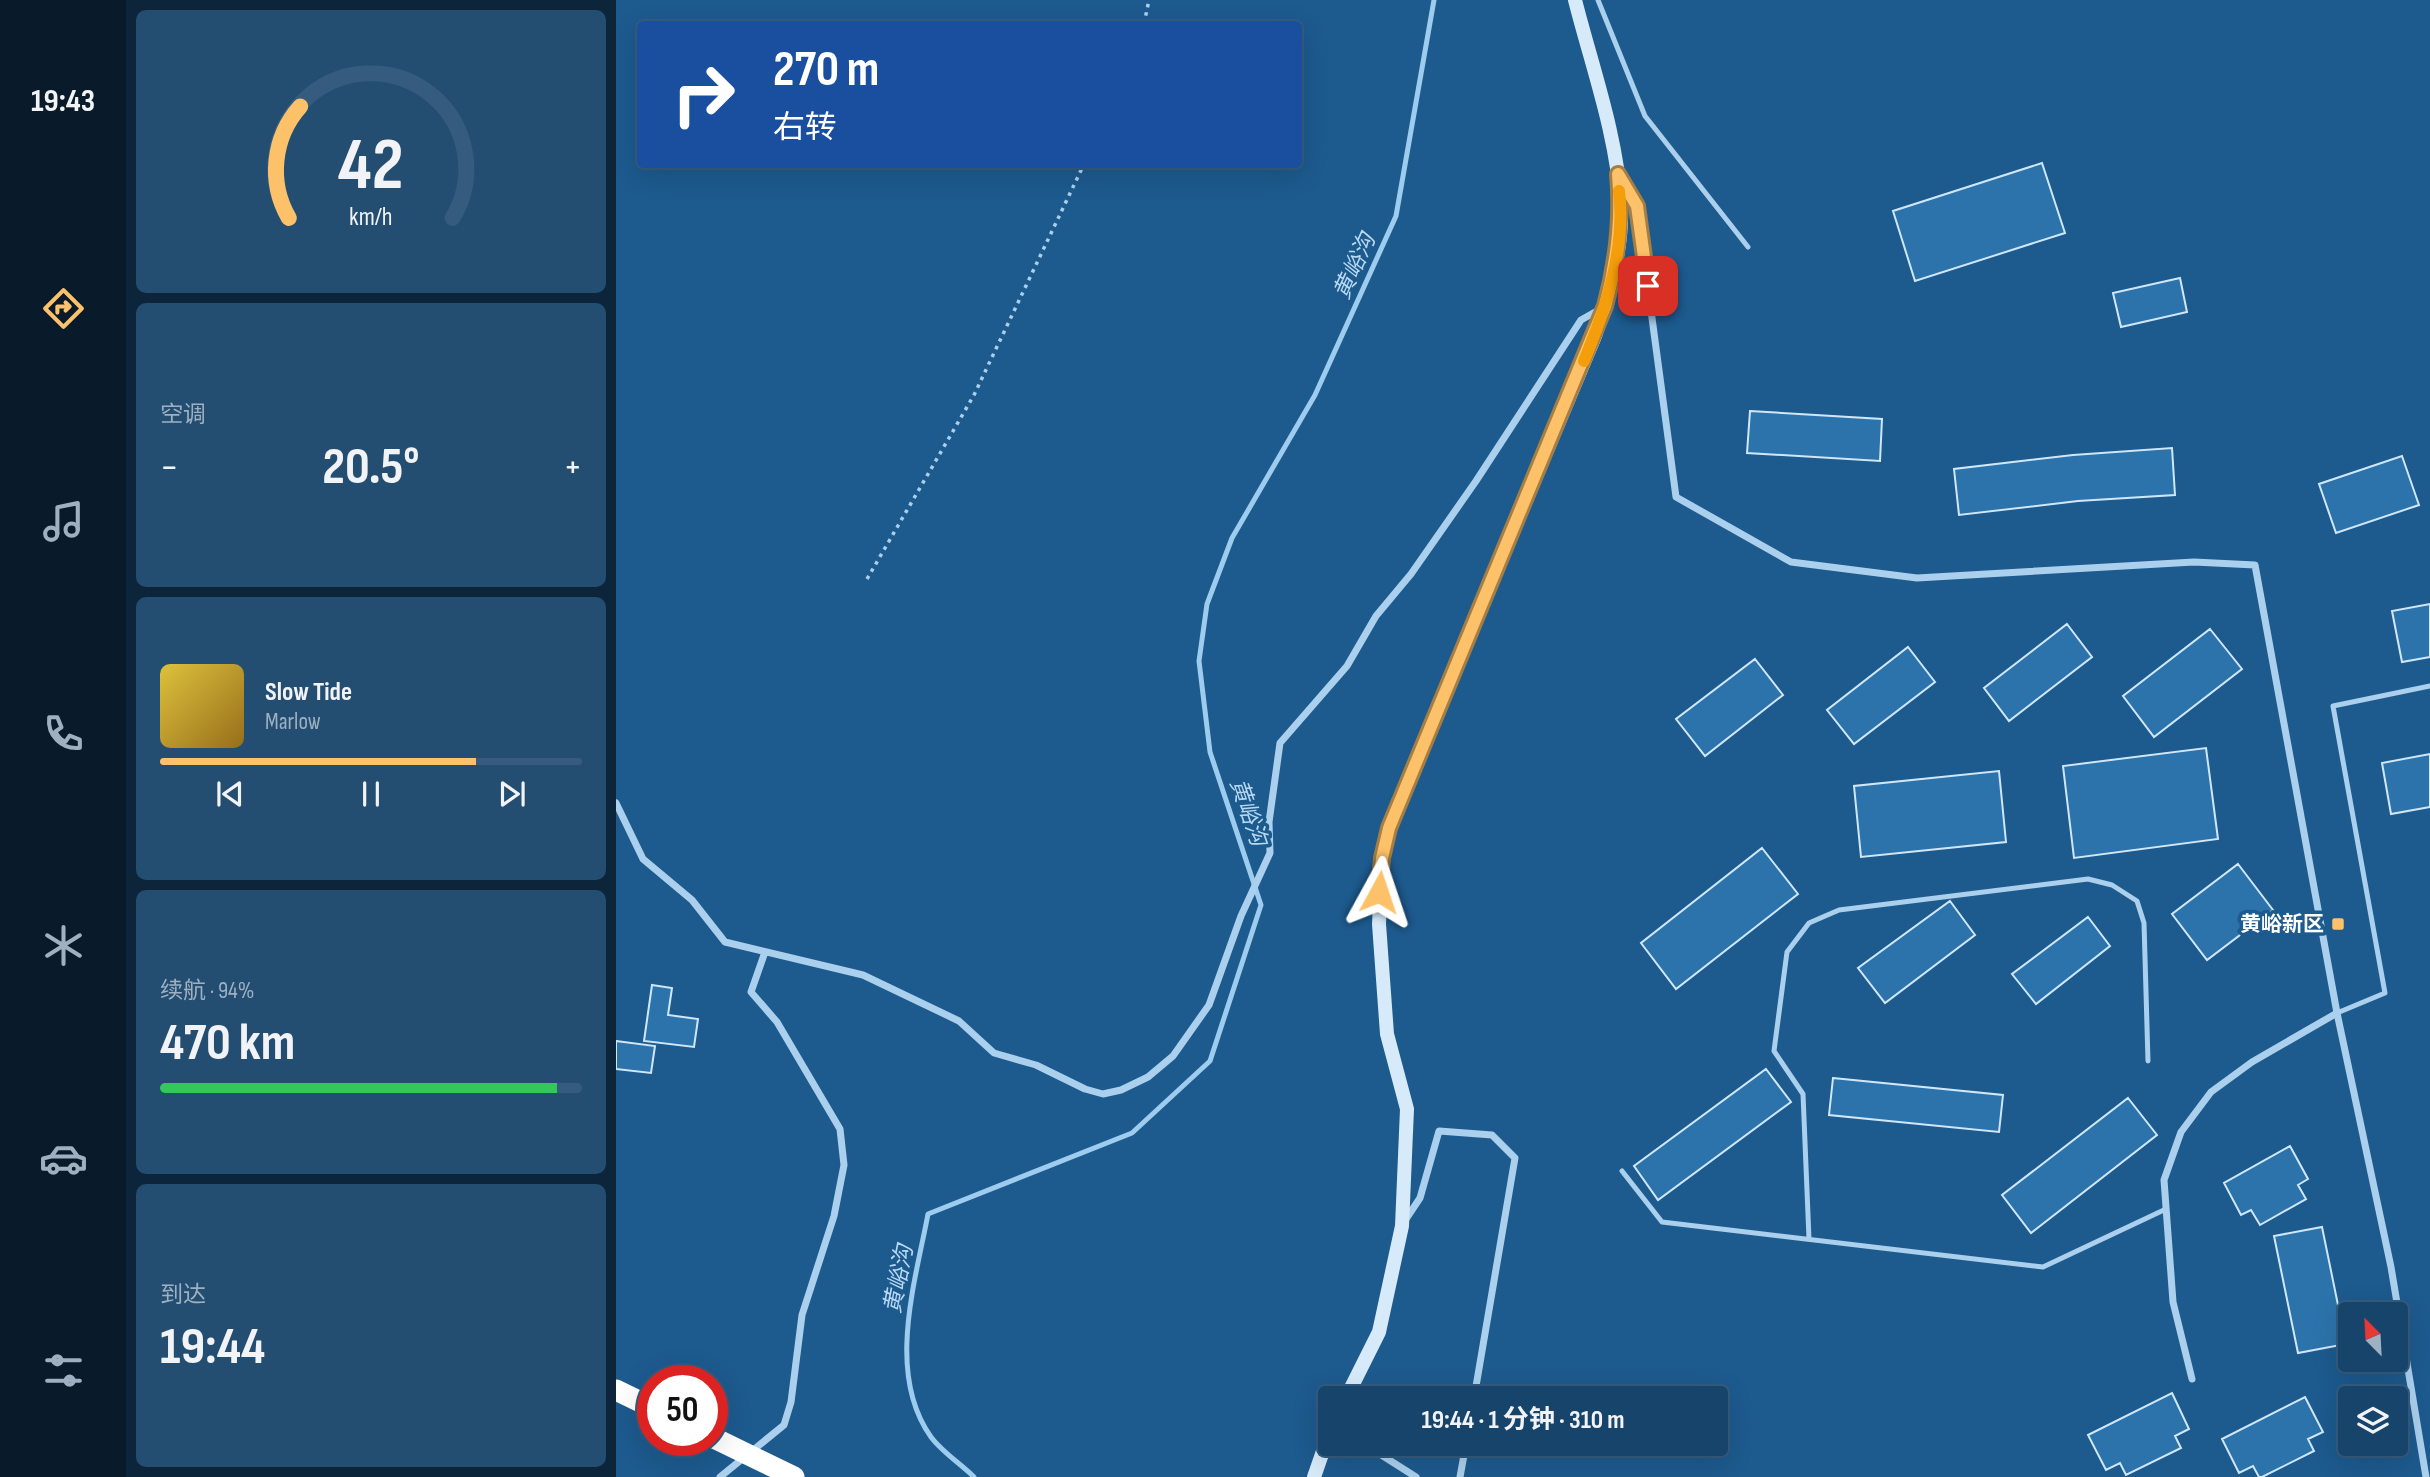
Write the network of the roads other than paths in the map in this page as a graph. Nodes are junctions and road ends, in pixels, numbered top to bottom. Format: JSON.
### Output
{"nodes":[{"id":1,"x":1575,"y":0,"type":"edge"},
{"id":2,"x":1598,"y":0,"type":"edge"},
{"id":3,"x":1618,"y":174,"type":"junction"},
{"id":4,"x":1748,"y":247,"type":"dead end"},
{"id":5,"x":1605,"y":306,"type":"junction"},
{"id":6,"x":2430,"y":685,"type":"edge"},
{"id":7,"x":616,"y":803,"type":"edge"},
{"id":8,"x":765,"y":951,"type":"junction"},
{"id":9,"x":2337,"y":1013,"type":"junction"},
{"id":10,"x":2148,"y":1061,"type":"dead end"},
{"id":11,"x":1622,"y":1171,"type":"dead end"},
{"id":12,"x":2166,"y":1209,"type":"junction"},
{"id":13,"x":1402,"y":1226,"type":"junction"},
{"id":14,"x":1810,"y":1239,"type":"junction"},
{"id":15,"x":2192,"y":1379,"type":"dead end"},
{"id":16,"x":1352,"y":1386,"type":"edge"},
{"id":17,"x":1476,"y":1386,"type":"edge"},
{"id":18,"x":616,"y":1390,"type":"edge"},
{"id":19,"x":637,"y":1400,"type":"edge"},
{"id":20,"x":728,"y":1445,"type":"edge"},
{"id":21,"x":1321,"y":1456,"type":"edge"},
{"id":22,"x":1382,"y":1456,"type":"edge"},
{"id":23,"x":1464,"y":1456,"type":"edge"},
{"id":24,"x":720,"y":1477,"type":"edge"},
{"id":25,"x":794,"y":1477,"type":"edge"},
{"id":26,"x":1314,"y":1477,"type":"edge"},
{"id":27,"x":1416,"y":1477,"type":"edge"},
{"id":28,"x":1460,"y":1477,"type":"edge"},
{"id":29,"x":2426,"y":1477,"type":"edge"}],
"edges":[{"from":1,"to":3,"type":"main road"},
{"from":2,"to":4,"type":"lane"},
{"from":3,"to":5,"type":"main road"},
{"from":3,"to":9,"type":"street"},
{"from":5,"to":8,"type":"street"},
{"from":5,"to":13,"type":"main road"},
{"from":6,"to":9,"type":"lane"},
{"from":7,"to":8,"type":"street"},
{"from":8,"to":24,"type":"street"},
{"from":9,"to":12,"type":"street"},
{"from":9,"to":29,"type":"street"},
{"from":10,"to":14,"type":"lane"},
{"from":11,"to":14,"type":"lane"},
{"from":12,"to":14,"type":"lane"},
{"from":12,"to":15,"type":"street"},
{"from":13,"to":16,"type":"main road"},
{"from":13,"to":17,"type":"street"},
{"from":18,"to":19,"type":"highway"},
{"from":20,"to":25,"type":"highway","bridge":true},
{"from":21,"to":26,"type":"main road"},
{"from":22,"to":27,"type":"street"},
{"from":23,"to":28,"type":"street"}]}
